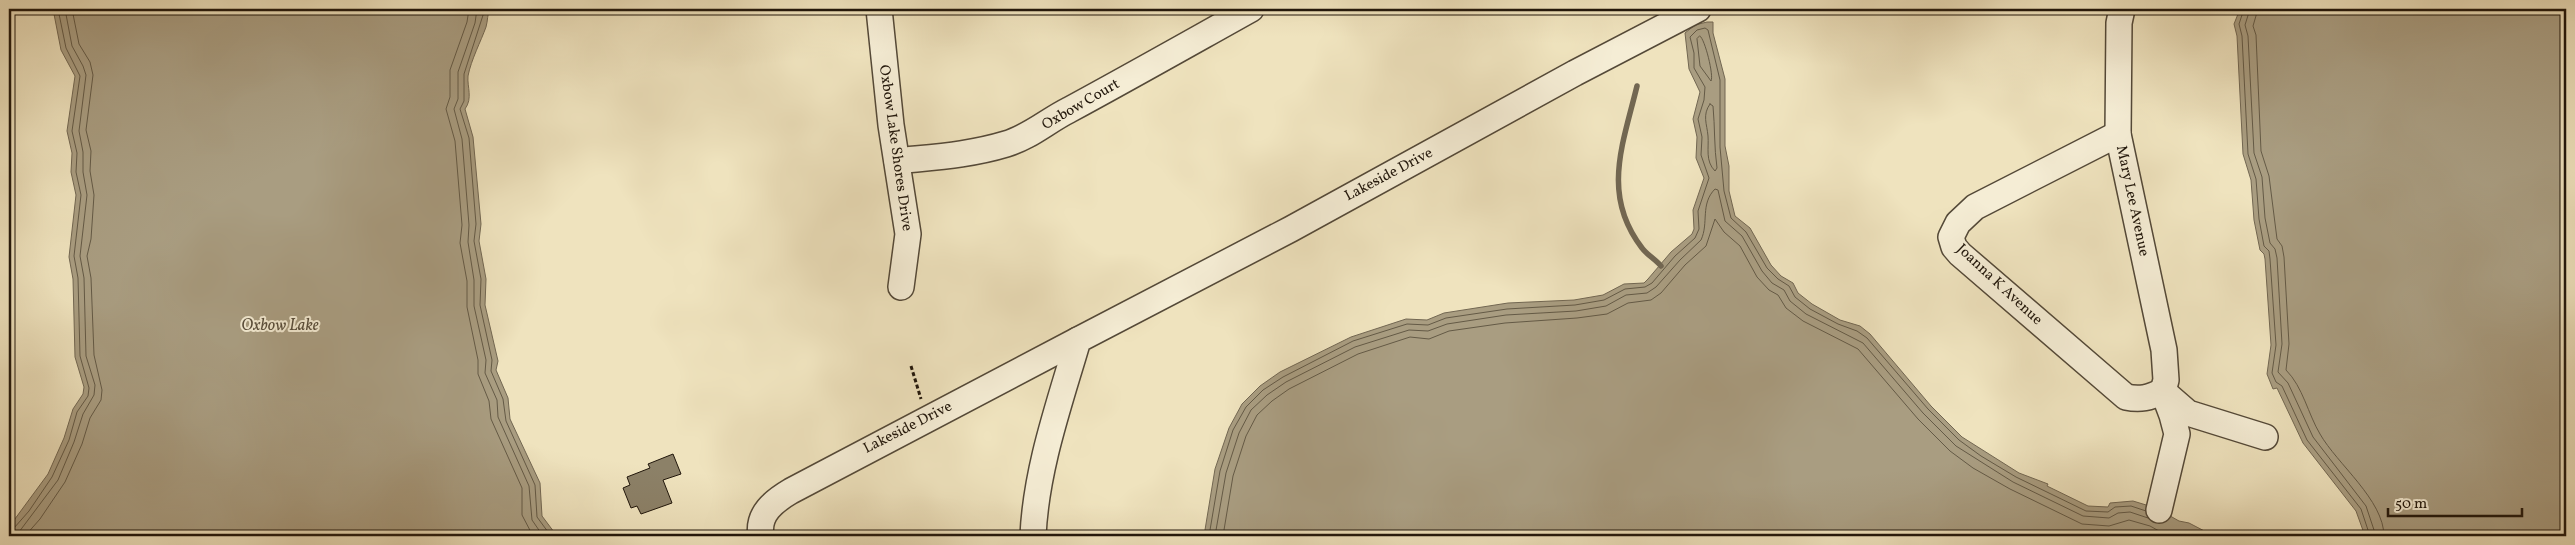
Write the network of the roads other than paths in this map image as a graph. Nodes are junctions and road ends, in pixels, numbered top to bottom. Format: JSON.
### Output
{"nodes":[{"id":1,"x":879,"y":9,"type":"edge"},
{"id":2,"x":1251,"y":9,"type":"edge"},
{"id":3,"x":1698,"y":9,"type":"edge"},
{"id":4,"x":2122,"y":9,"type":"edge"},
{"id":5,"x":2118,"y":134,"type":"junction"},
{"id":6,"x":897,"y":161,"type":"junction"},
{"id":7,"x":901,"y":287,"type":"dead end"},
{"id":8,"x":1078,"y":340,"type":"junction"},
{"id":9,"x":2163,"y":391,"type":"junction"},
{"id":10,"x":2265,"y":436,"type":"dead end"},
{"id":11,"x":2159,"y":510,"type":"dead end"},
{"id":12,"x":761,"y":536,"type":"edge"},
{"id":13,"x":1033,"y":536,"type":"edge"}],
"edges":[{"from":1,"to":6,"type":"street","name":"Oxbow Lake Shores Drive"},
{"from":2,"to":6,"type":"street","name":"Oxbow Court"},
{"from":3,"to":8,"type":"street","name":"Lakeside Drive"},
{"from":4,"to":5,"type":"street","name":"Mary Lee Avenue"},
{"from":5,"to":9,"type":"street","name":"Mary Lee Avenue"},
{"from":5,"to":9,"type":"street","name":"Joanna K Avenue"},
{"from":6,"to":7,"type":"street","name":"Oxbow Lake Shores Drive"},
{"from":8,"to":12,"type":"street","name":"Lakeside Drive"},
{"from":8,"to":13,"type":"street"},
{"from":9,"to":10,"type":"street"},
{"from":9,"to":11,"type":"street"}]}
